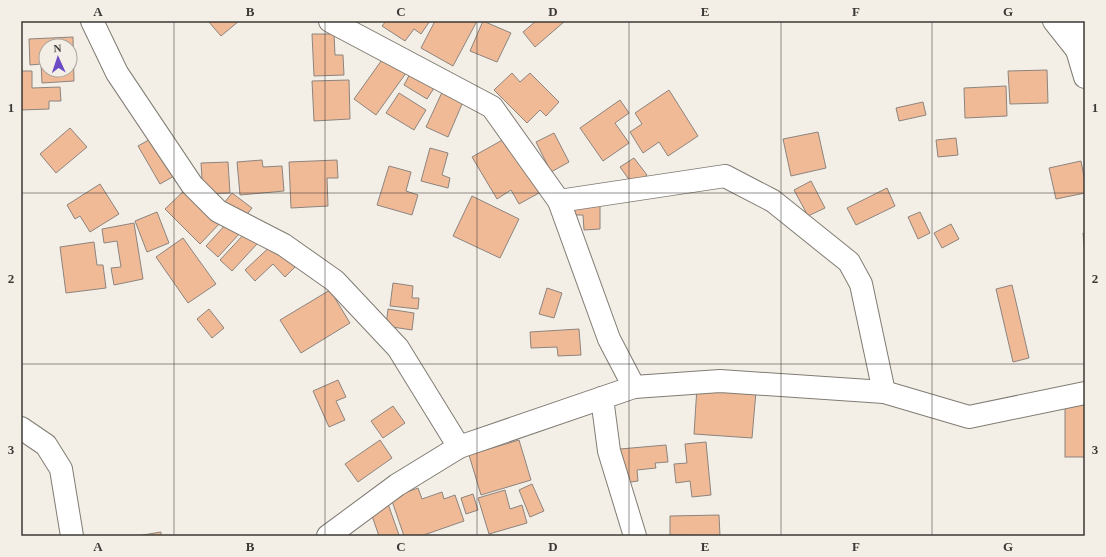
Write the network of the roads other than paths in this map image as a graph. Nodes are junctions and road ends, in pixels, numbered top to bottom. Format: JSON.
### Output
{"nodes":[{"id":1,"x":92,"y":21,"type":"edge"},
{"id":2,"x":330,"y":21,"type":"edge"},
{"id":3,"x":1054,"y":21,"type":"edge"},
{"id":4,"x":1080,"y":21,"type":"edge"},
{"id":5,"x":1077,"y":50,"type":"junction"},
{"id":6,"x":1085,"y":77,"type":"edge"},
{"id":7,"x":559,"y":201,"type":"junction"},
{"id":8,"x":634,"y":387,"type":"junction"},
{"id":9,"x":884,"y":392,"type":"junction"},
{"id":10,"x":1085,"y":393,"type":"edge"},
{"id":11,"x":602,"y":398,"type":"junction"},
{"id":12,"x":21,"y":428,"type":"edge"},
{"id":13,"x":459,"y":447,"type":"junction"},
{"id":14,"x":72,"y":536,"type":"edge"},
{"id":15,"x":328,"y":536,"type":"edge"},
{"id":16,"x":635,"y":536,"type":"edge"}],
"edges":[{"from":1,"to":13,"type":"street"},
{"from":2,"to":7,"type":"street"},
{"from":3,"to":5,"type":"street"},
{"from":4,"to":5,"type":"street"},
{"from":5,"to":6,"type":"street"},
{"from":7,"to":8,"type":"street"},
{"from":7,"to":9,"type":"street"},
{"from":8,"to":9,"type":"street"},
{"from":8,"to":11,"type":"street"},
{"from":9,"to":10,"type":"street"},
{"from":11,"to":13,"type":"street"},
{"from":11,"to":16,"type":"street"},
{"from":12,"to":14,"type":"street"},
{"from":13,"to":15,"type":"street"}]}
